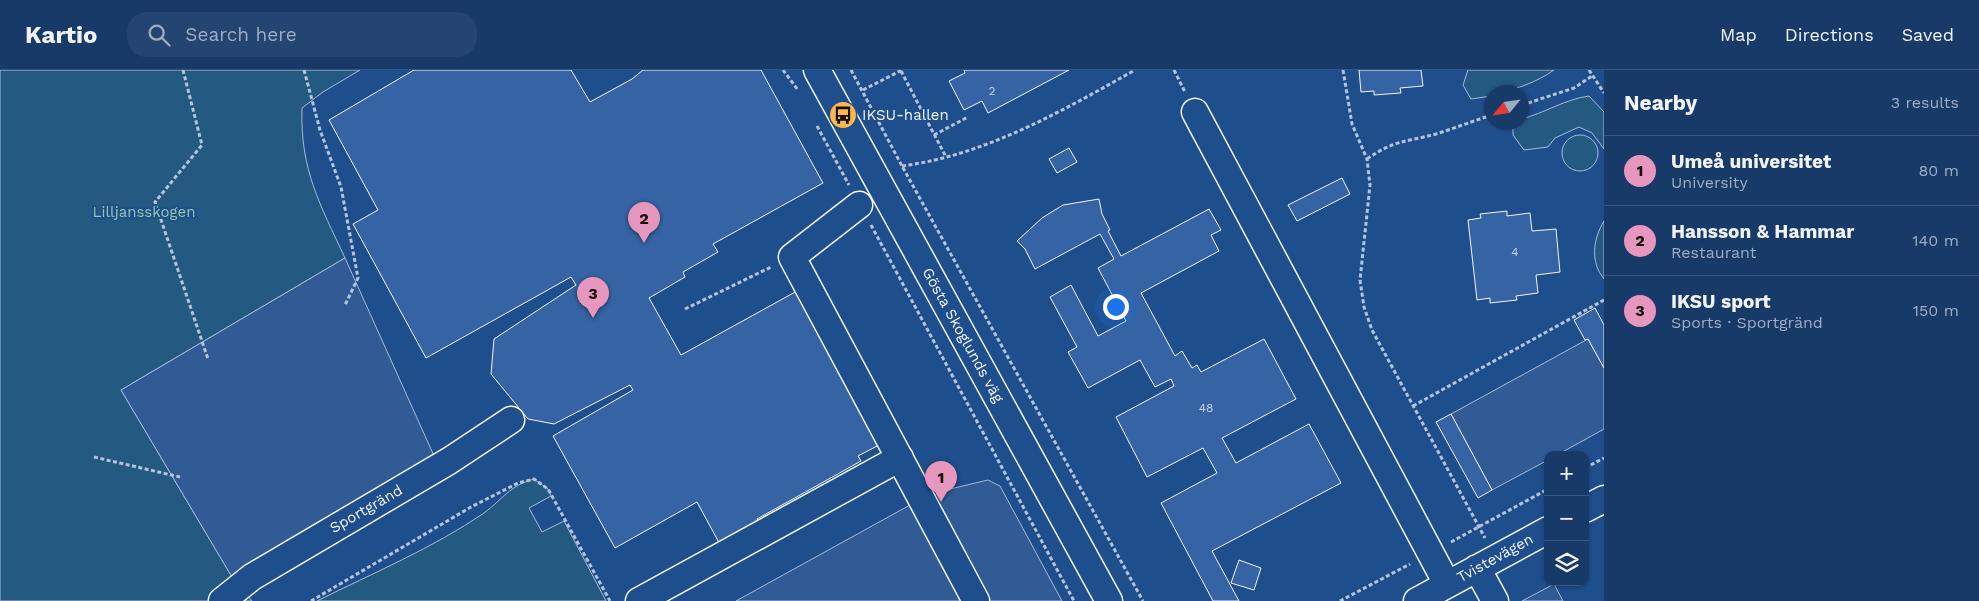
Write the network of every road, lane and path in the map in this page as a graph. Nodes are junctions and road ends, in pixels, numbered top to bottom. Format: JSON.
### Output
{"nodes":[{"id":1,"x":183,"y":70,"type":"edge"},
{"id":2,"x":304,"y":70,"type":"edge"},
{"id":3,"x":783,"y":70,"type":"edge"},
{"id":4,"x":817,"y":70,"type":"edge"},
{"id":5,"x":851,"y":70,"type":"edge"},
{"id":6,"x":1135,"y":70,"type":"edge"},
{"id":7,"x":1343,"y":70,"type":"edge"},
{"id":8,"x":1589,"y":70,"type":"edge"},
{"id":9,"x":902,"y":71,"type":"edge"},
{"id":10,"x":1592,"y":76,"type":"junction"},
{"id":11,"x":863,"y":90,"type":"junction"},
{"id":12,"x":1604,"y":93,"type":"edge"},
{"id":13,"x":802,"y":97,"type":"dead end"},
{"id":14,"x":1529,"y":103,"type":"edge"},
{"id":15,"x":1195,"y":112,"type":"dead end"},
{"id":16,"x":968,"y":117,"type":"dead end"},
{"id":17,"x":1484,"y":118,"type":"edge"},
{"id":18,"x":816,"y":124,"type":"dead end"},
{"id":19,"x":934,"y":135,"type":"junction"},
{"id":20,"x":946,"y":157,"type":"junction"},
{"id":21,"x":1367,"y":158,"type":"junction"},
{"id":22,"x":902,"y":166,"type":"junction"},
{"id":23,"x":878,"y":179,"type":"junction"},
{"id":24,"x":859,"y":205,"type":"junction"},
{"id":25,"x":792,"y":257,"type":"junction"},
{"id":26,"x":1604,"y":300,"type":"edge"},
{"id":27,"x":345,"y":305,"type":"dead end"},
{"id":28,"x":685,"y":309,"type":"dead end"},
{"id":29,"x":208,"y":359,"type":"dead end"},
{"id":30,"x":1413,"y":406,"type":"junction"},
{"id":31,"x":510,"y":420,"type":"dead end"},
{"id":32,"x":94,"y":457,"type":"dead end"},
{"id":33,"x":900,"y":458,"type":"junction"},
{"id":34,"x":1604,"y":458,"type":"edge"},
{"id":35,"x":1589,"y":466,"type":"edge"},
{"id":36,"x":180,"y":477,"type":"dead end"},
{"id":37,"x":1604,"y":499,"type":"edge"},
{"id":38,"x":1589,"y":507,"type":"edge"},
{"id":39,"x":1544,"y":532,"type":"edge"},
{"id":40,"x":1487,"y":563,"type":"junction"},
{"id":41,"x":1447,"y":584,"type":"junction"},
{"id":42,"x":222,"y":601,"type":"edge"},
{"id":43,"x":311,"y":601,"type":"edge"},
{"id":44,"x":610,"y":601,"type":"edge"},
{"id":45,"x":639,"y":601,"type":"edge"},
{"id":46,"x":976,"y":601,"type":"edge"},
{"id":47,"x":1074,"y":601,"type":"edge"},
{"id":48,"x":1109,"y":601,"type":"edge"},
{"id":49,"x":1143,"y":601,"type":"edge"},
{"id":50,"x":1417,"y":601,"type":"edge"},
{"id":51,"x":1495,"y":601,"type":"edge"}],
"edges":[{"from":1,"to":29,"type":"path"},
{"from":2,"to":27,"type":"path"},
{"from":3,"to":13,"type":"path"},
{"from":4,"to":23,"type":"street","name":"Gösta Skoglunds väg"},
{"from":5,"to":11,"type":"path"},
{"from":6,"to":20,"type":"path"},
{"from":7,"to":21,"type":"path"},
{"from":8,"to":10,"type":"path"},
{"from":9,"to":11,"type":"path"},
{"from":9,"to":19,"type":"path"},
{"from":10,"to":12,"type":"path"},
{"from":10,"to":14,"type":"path"},
{"from":11,"to":22,"type":"path"},
{"from":15,"to":41,"type":"street"},
{"from":16,"to":19,"type":"path"},
{"from":17,"to":21,"type":"path"},
{"from":18,"to":24,"type":"path"},
{"from":19,"to":20,"type":"path"},
{"from":20,"to":22,"type":"path"},
{"from":21,"to":30,"type":"path"},
{"from":22,"to":23,"type":"path"},
{"from":22,"to":49,"type":"path"},
{"from":23,"to":48,"type":"street","name":"Gösta Skoglunds väg"},
{"from":24,"to":25,"type":"street"},
{"from":24,"to":47,"type":"path"},
{"from":25,"to":28,"type":"path"},
{"from":25,"to":33,"type":"street"},
{"from":26,"to":30,"type":"path"},
{"from":30,"to":40,"type":"path"},
{"from":31,"to":42,"type":"street","name":"Sportgränd"},
{"from":32,"to":36,"type":"path"},
{"from":33,"to":45,"type":"street"},
{"from":33,"to":46,"type":"street"},
{"from":34,"to":35,"type":"path"},
{"from":37,"to":38,"type":"street"},
{"from":39,"to":40,"type":"street","name":"Tvistevägen"},
{"from":40,"to":41,"type":"street","name":"Tvistevägen"},
{"from":40,"to":51,"type":"street"},
{"from":41,"to":50,"type":"street","name":"Tvistevägen"},
{"from":43,"to":44,"type":"path"}]}
